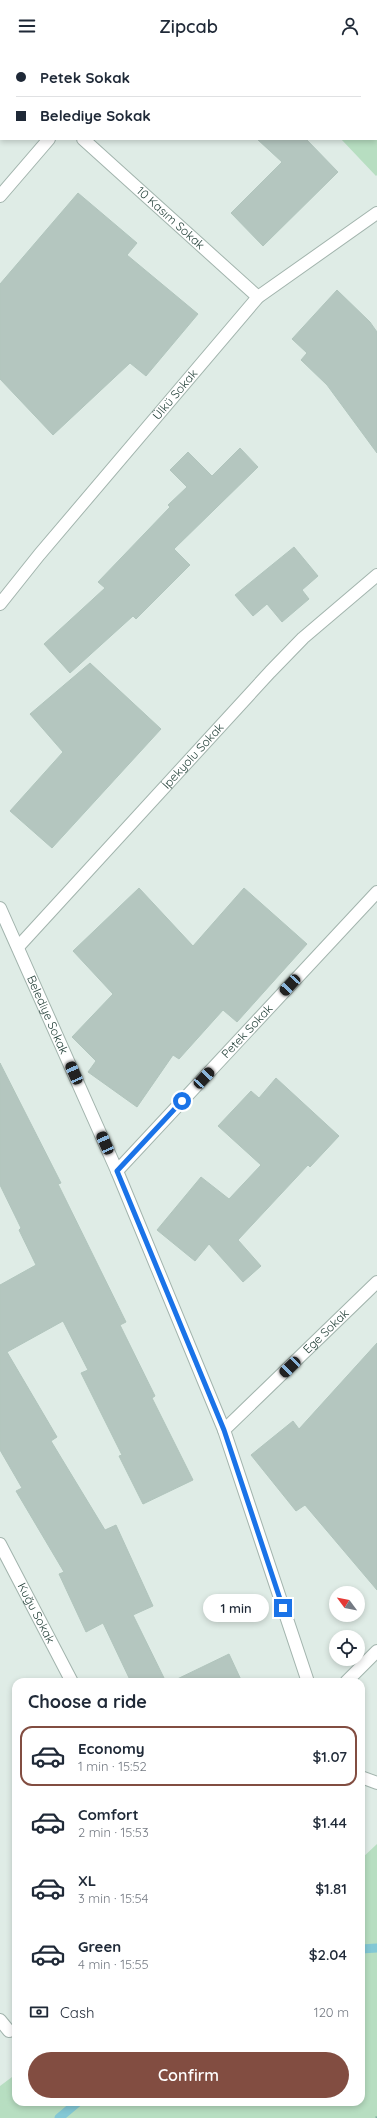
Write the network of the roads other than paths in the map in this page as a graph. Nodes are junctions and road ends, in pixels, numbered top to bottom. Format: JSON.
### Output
{"nodes":[{"id":1,"x":48,"y":140,"type":"edge"},
{"id":2,"x":84,"y":140,"type":"edge"},
{"id":3,"x":0,"y":196,"type":"edge"},
{"id":4,"x":377,"y":213,"type":"edge"},
{"id":5,"x":258,"y":297,"type":"junction"},
{"id":6,"x":377,"y":575,"type":"edge"},
{"id":7,"x":0,"y":604,"type":"edge"},
{"id":8,"x":377,"y":892,"type":"edge"},
{"id":9,"x":0,"y":908,"type":"edge"},
{"id":10,"x":18,"y":947,"type":"junction"},
{"id":11,"x":117,"y":1171,"type":"junction"},
{"id":12,"x":377,"y":1282,"type":"edge"},
{"id":13,"x":224,"y":1430,"type":"junction"},
{"id":14,"x":0,"y":1544,"type":"edge"},
{"id":15,"x":377,"y":1652,"type":"edge"},
{"id":16,"x":70,"y":1678,"type":"edge"},
{"id":17,"x":307,"y":1678,"type":"edge"},
{"id":18,"x":350,"y":1678,"type":"edge"},
{"id":19,"x":365,"y":1778,"type":"edge"},
{"id":20,"x":377,"y":1783,"type":"edge"},
{"id":21,"x":0,"y":2020,"type":"edge"},
{"id":22,"x":9,"y":2031,"type":"dead end"}],
"edges":[{"from":1,"to":3,"type":"street"},
{"from":2,"to":5,"type":"street","name":"10 Kasım Sokak"},
{"from":4,"to":5,"type":"street","name":"Ülkü Sokak"},
{"from":5,"to":7,"type":"street","name":"Ülkü Sokak"},
{"from":6,"to":10,"type":"street","name":"İpekyolu Sokak"},
{"from":8,"to":11,"type":"street","name":"Petek Sokak"},
{"from":9,"to":10,"type":"street","name":"Belediye Sokak"},
{"from":10,"to":11,"type":"street","name":"Belediye Sokak"},
{"from":11,"to":13,"type":"street","name":"Belediye Sokak"},
{"from":12,"to":13,"type":"street","name":"Ege Sokak"},
{"from":13,"to":17,"type":"street","name":"Belediye Sokak"},
{"from":14,"to":16,"type":"street","name":"Kuğu Sokak"},
{"from":15,"to":18,"type":"street"},
{"from":19,"to":20,"type":"street"},
{"from":21,"to":22,"type":"street"}]}
